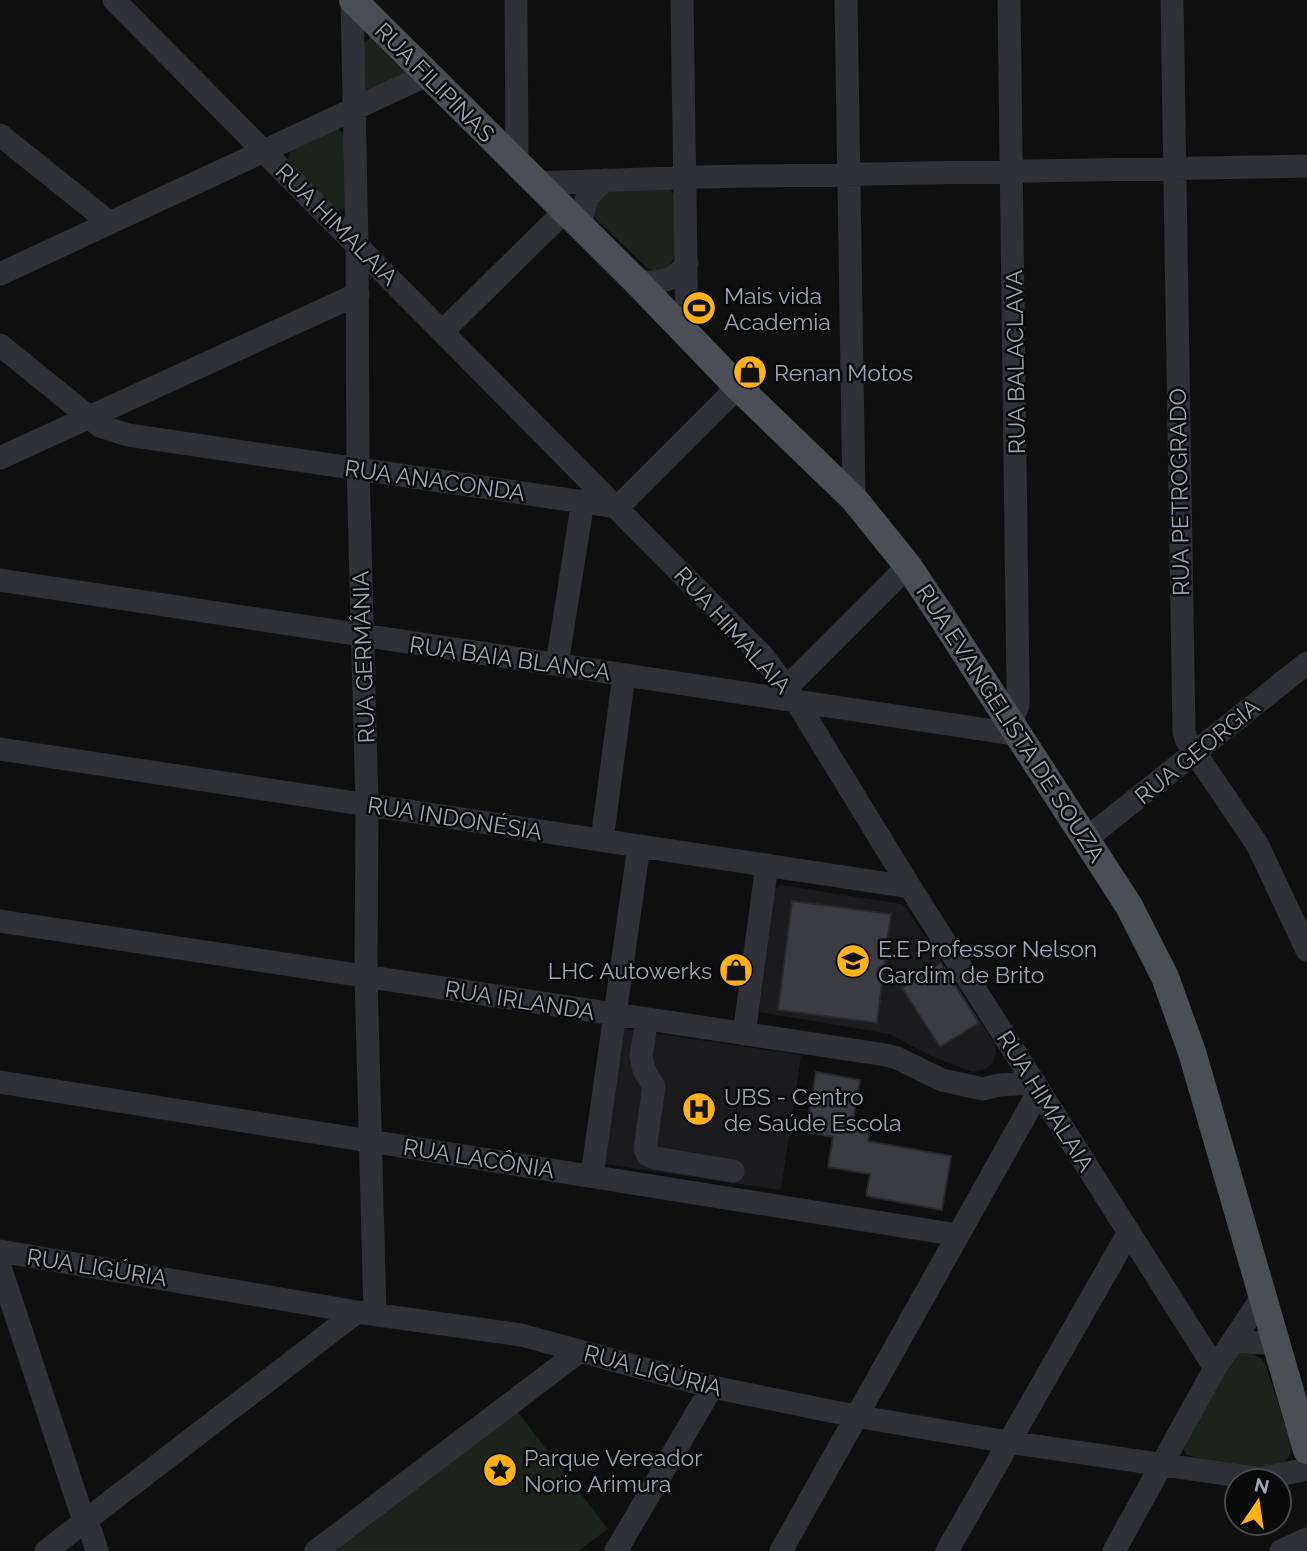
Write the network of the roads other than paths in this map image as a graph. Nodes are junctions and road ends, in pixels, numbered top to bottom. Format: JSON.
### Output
{"nodes":[{"id":1,"x":114,"y":0,"type":"edge"},
{"id":2,"x":352,"y":0,"type":"edge"},
{"id":3,"x":516,"y":0,"type":"edge"},
{"id":4,"x":682,"y":0,"type":"edge"},
{"id":5,"x":846,"y":0,"type":"edge"},
{"id":6,"x":1009,"y":0,"type":"edge"},
{"id":7,"x":1172,"y":0,"type":"edge"},
{"id":8,"x":427,"y":75,"type":"junction"},
{"id":9,"x":354,"y":111,"type":"junction"},
{"id":10,"x":516,"y":121,"type":"junction"},
{"id":11,"x":0,"y":135,"type":"edge"},
{"id":12,"x":489,"y":136,"type":"junction"},
{"id":13,"x":265,"y":151,"type":"junction"},
{"id":14,"x":1307,"y":166,"type":"edge"},
{"id":15,"x":1173,"y":169,"type":"junction"},
{"id":16,"x":1012,"y":171,"type":"junction"},
{"id":17,"x":527,"y":173,"type":"junction"},
{"id":18,"x":848,"y":174,"type":"junction"},
{"id":19,"x":686,"y":177,"type":"junction"},
{"id":20,"x":605,"y":180,"type":"junction"},
{"id":21,"x":573,"y":219,"type":"junction"},
{"id":22,"x":110,"y":223,"type":"junction"},
{"id":23,"x":357,"y":245,"type":"junction"},
{"id":24,"x":687,"y":262,"type":"junction"},
{"id":25,"x":0,"y":274,"type":"edge"},
{"id":26,"x":637,"y":282,"type":"junction"},
{"id":27,"x":358,"y":294,"type":"junction"},
{"id":28,"x":443,"y":331,"type":"junction"},
{"id":29,"x":687,"y":332,"type":"junction"},
{"id":30,"x":0,"y":345,"type":"edge"},
{"id":31,"x":738,"y":387,"type":"junction"},
{"id":32,"x":89,"y":417,"type":"junction"},
{"id":33,"x":0,"y":458,"type":"edge"},
{"id":34,"x":358,"y":468,"type":"junction"},
{"id":35,"x":854,"y":499,"type":"junction"},
{"id":36,"x":583,"y":501,"type":"junction"},
{"id":37,"x":618,"y":507,"type":"junction"},
{"id":38,"x":908,"y":566,"type":"junction"},
{"id":39,"x":0,"y":580,"type":"edge"},
{"id":40,"x":362,"y":636,"type":"junction"},
{"id":41,"x":1307,"y":663,"type":"edge"},
{"id":42,"x":557,"y":664,"type":"junction"},
{"id":43,"x":624,"y":675,"type":"junction"},
{"id":44,"x":792,"y":694,"type":"junction"},
{"id":45,"x":1015,"y":729,"type":"junction"},
{"id":46,"x":0,"y":749,"type":"edge"},
{"id":47,"x":1195,"y":752,"type":"junction"},
{"id":48,"x":367,"y":804,"type":"junction"},
{"id":49,"x":1086,"y":839,"type":"junction"},
{"id":50,"x":602,"y":840,"type":"junction"},
{"id":51,"x":639,"y":846,"type":"junction"},
{"id":52,"x":767,"y":865,"type":"junction"},
{"id":53,"x":910,"y":887,"type":"junction"},
{"id":54,"x":0,"y":921,"type":"edge"},
{"id":55,"x":1307,"y":950,"type":"edge"},
{"id":56,"x":366,"y":976,"type":"junction"},
{"id":57,"x":615,"y":1014,"type":"junction"},
{"id":58,"x":647,"y":1019,"type":"junction"},
{"id":59,"x":744,"y":1034,"type":"junction"},
{"id":60,"x":0,"y":1082,"type":"edge"},
{"id":61,"x":1037,"y":1087,"type":"junction"},
{"id":62,"x":370,"y":1141,"type":"junction"},
{"id":63,"x":733,"y":1171,"type":"dead end"},
{"id":64,"x":592,"y":1175,"type":"junction"},
{"id":65,"x":1129,"y":1232,"type":"junction"},
{"id":66,"x":958,"y":1235,"type":"junction"},
{"id":67,"x":0,"y":1251,"type":"edge"},
{"id":68,"x":0,"y":1267,"type":"edge"},
{"id":69,"x":1263,"y":1296,"type":"junction"},
{"id":70,"x":366,"y":1313,"type":"junction"},
{"id":71,"x":1233,"y":1340,"type":"junction"},
{"id":72,"x":1277,"y":1344,"type":"junction"},
{"id":73,"x":580,"y":1351,"type":"junction"},
{"id":74,"x":1215,"y":1368,"type":"junction"},
{"id":75,"x":712,"y":1387,"type":"junction"},
{"id":76,"x":856,"y":1416,"type":"junction"},
{"id":77,"x":1305,"y":1434,"type":"edge"},
{"id":78,"x":1008,"y":1442,"type":"junction"},
{"id":79,"x":1162,"y":1465,"type":"junction"},
{"id":80,"x":1307,"y":1469,"type":"edge"},
{"id":81,"x":84,"y":1521,"type":"junction"},
{"id":82,"x":1307,"y":1539,"type":"edge"},
{"id":83,"x":46,"y":1551,"type":"edge"},
{"id":84,"x":97,"y":1551,"type":"edge"},
{"id":85,"x":316,"y":1551,"type":"edge"},
{"id":86,"x":616,"y":1551,"type":"edge"},
{"id":87,"x":781,"y":1551,"type":"edge"},
{"id":88,"x":947,"y":1551,"type":"edge"},
{"id":89,"x":1114,"y":1551,"type":"edge"},
{"id":90,"x":1281,"y":1551,"type":"edge"}],
"edges":[{"from":1,"to":13,"type":"street","name":"RUA HIMALAIA"},
{"from":2,"to":8,"type":"main road","name":"RUA FILIPINAS"},
{"from":2,"to":9,"type":"street","name":"RUA GERMÂNIA"},
{"from":3,"to":10,"type":"street"},
{"from":4,"to":19,"type":"street"},
{"from":5,"to":18,"type":"street"},
{"from":6,"to":16,"type":"street","name":"RUA BALACLAVA"},
{"from":7,"to":15,"type":"street","name":"RUA PETROGRADO"},
{"from":8,"to":9,"type":"street"},
{"from":8,"to":12,"type":"main road","name":"RUA FILIPINAS"},
{"from":9,"to":13,"type":"street"},
{"from":9,"to":23,"type":"street","name":"RUA GERMÂNIA"},
{"from":10,"to":12,"type":"street"},
{"from":10,"to":17,"type":"street"},
{"from":11,"to":22,"type":"street"},
{"from":12,"to":17,"type":"main road","name":"RUA FILIPINAS"},
{"from":13,"to":22,"type":"street"},
{"from":13,"to":23,"type":"street","name":"RUA HIMALAIA"},
{"from":14,"to":15,"type":"street"},
{"from":15,"to":16,"type":"street"},
{"from":15,"to":47,"type":"street","name":"RUA PETROGRADO"},
{"from":16,"to":18,"type":"street"},
{"from":16,"to":45,"type":"street","name":"RUA BALACLAVA"},
{"from":17,"to":20,"type":"street"},
{"from":17,"to":21,"type":"main road","name":"RUA EVANGELISTA DE SOUZA"},
{"from":18,"to":19,"type":"street"},
{"from":18,"to":35,"type":"street"},
{"from":19,"to":20,"type":"street"},
{"from":19,"to":24,"type":"street"},
{"from":20,"to":21,"type":"street"},
{"from":21,"to":26,"type":"main road","name":"RUA EVANGELISTA DE SOUZA"},
{"from":21,"to":28,"type":"street"},
{"from":22,"to":25,"type":"street"},
{"from":23,"to":27,"type":"street","name":"RUA GERMÂNIA"},
{"from":23,"to":28,"type":"street","name":"RUA HIMALAIA"},
{"from":24,"to":26,"type":"street"},
{"from":24,"to":29,"type":"street"},
{"from":26,"to":29,"type":"main road","name":"RUA EVANGELISTA DE SOUZA"},
{"from":27,"to":32,"type":"street"},
{"from":27,"to":34,"type":"street","name":"RUA GERMÂNIA"},
{"from":28,"to":37,"type":"street","name":"RUA HIMALAIA"},
{"from":29,"to":31,"type":"main road","name":"RUA EVANGELISTA DE SOUZA"},
{"from":30,"to":32,"type":"street","name":"RUA ANACONDA"},
{"from":31,"to":35,"type":"main road","name":"RUA EVANGELISTA DE SOUZA"},
{"from":31,"to":37,"type":"street"},
{"from":32,"to":33,"type":"street"},
{"from":32,"to":34,"type":"street","name":"RUA ANACONDA"},
{"from":34,"to":36,"type":"street","name":"RUA ANACONDA"},
{"from":34,"to":40,"type":"street","name":"RUA GERMÂNIA"},
{"from":35,"to":38,"type":"main road","name":"RUA EVANGELISTA DE SOUZA"},
{"from":36,"to":37,"type":"street","name":"RUA ANACONDA"},
{"from":36,"to":42,"type":"street"},
{"from":37,"to":44,"type":"street","name":"RUA HIMALAIA"},
{"from":38,"to":44,"type":"street"},
{"from":38,"to":45,"type":"main road","name":"RUA EVANGELISTA DE SOUZA"},
{"from":39,"to":40,"type":"street","name":"RUA BAIA BLANCA"},
{"from":40,"to":42,"type":"street","name":"RUA BAIA BLANCA"},
{"from":40,"to":48,"type":"street","name":"RUA GERMÂNIA"},
{"from":41,"to":47,"type":"street","name":"RUA GEORGIA"},
{"from":42,"to":43,"type":"street","name":"RUA BAIA BLANCA"},
{"from":43,"to":44,"type":"street","name":"RUA BAIA BLANCA"},
{"from":43,"to":50,"type":"street"},
{"from":44,"to":45,"type":"street","name":"RUA BAIA BLANCA"},
{"from":44,"to":53,"type":"street","name":"RUA HIMALAIA"},
{"from":45,"to":49,"type":"main road","name":"RUA EVANGELISTA DE SOUZA"},
{"from":46,"to":48,"type":"street","name":"RUA INDONÉSIA"},
{"from":47,"to":49,"type":"street","name":"RUA GEORGIA"},
{"from":47,"to":55,"type":"street","name":"RUA PETROGRADO"},
{"from":48,"to":50,"type":"street","name":"RUA INDONÉSIA"},
{"from":48,"to":56,"type":"street","name":"RUA GERMÂNIA"},
{"from":49,"to":69,"type":"main road","name":"RUA EVANGELISTA DE SOUZA"},
{"from":50,"to":51,"type":"street","name":"RUA INDONÉSIA"},
{"from":51,"to":52,"type":"street","name":"RUA INDONÉSIA"},
{"from":51,"to":57,"type":"street"},
{"from":52,"to":53,"type":"street","name":"RUA INDONÉSIA"},
{"from":52,"to":59,"type":"street"},
{"from":53,"to":61,"type":"street","name":"RUA HIMALAIA"},
{"from":54,"to":56,"type":"street","name":"RUA IRLANDA"},
{"from":56,"to":57,"type":"street","name":"RUA IRLANDA"},
{"from":56,"to":62,"type":"street","name":"RUA GERMÂNIA"},
{"from":57,"to":58,"type":"street","name":"RUA IRLANDA"},
{"from":57,"to":64,"type":"street"},
{"from":58,"to":59,"type":"street","name":"RUA IRLANDA"},
{"from":58,"to":63,"type":"street"},
{"from":59,"to":61,"type":"street","name":"RUA IRLANDA"},
{"from":60,"to":62,"type":"street","name":"RUA LACÔNIA"},
{"from":61,"to":65,"type":"street","name":"RUA HIMALAIA"},
{"from":61,"to":66,"type":"street"},
{"from":62,"to":64,"type":"street","name":"RUA LACÔNIA"},
{"from":62,"to":70,"type":"street","name":"RUA GERMÂNIA"},
{"from":64,"to":66,"type":"street","name":"RUA LACÔNIA"},
{"from":65,"to":74,"type":"street","name":"RUA HIMALAIA"},
{"from":65,"to":78,"type":"street"},
{"from":66,"to":76,"type":"street"},
{"from":67,"to":70,"type":"street","name":"RUA LIGÚRIA"},
{"from":68,"to":81,"type":"street"},
{"from":69,"to":71,"type":"street"},
{"from":69,"to":72,"type":"main road","name":"RUA EVANGELISTA DE SOUZA"},
{"from":70,"to":73,"type":"street","name":"RUA LIGÚRIA"},
{"from":70,"to":81,"type":"street"},
{"from":71,"to":72,"type":"street"},
{"from":71,"to":74,"type":"street"},
{"from":72,"to":77,"type":"main road","name":"RUA EVANGELISTA DE SOUZA"},
{"from":73,"to":75,"type":"street","name":"RUA LIGÚRIA"},
{"from":73,"to":85,"type":"street"},
{"from":74,"to":79,"type":"street"},
{"from":75,"to":76,"type":"street","name":"RUA LIGÚRIA"},
{"from":75,"to":86,"type":"street"},
{"from":76,"to":78,"type":"street","name":"RUA LIGÚRIA"},
{"from":76,"to":87,"type":"street"},
{"from":78,"to":79,"type":"street","name":"RUA LIGÚRIA"},
{"from":78,"to":88,"type":"street"},
{"from":79,"to":80,"type":"street","name":"RUA LIGÚRIA"},
{"from":79,"to":89,"type":"street"},
{"from":81,"to":83,"type":"street"},
{"from":81,"to":84,"type":"street"},
{"from":82,"to":90,"type":"street"}]}
